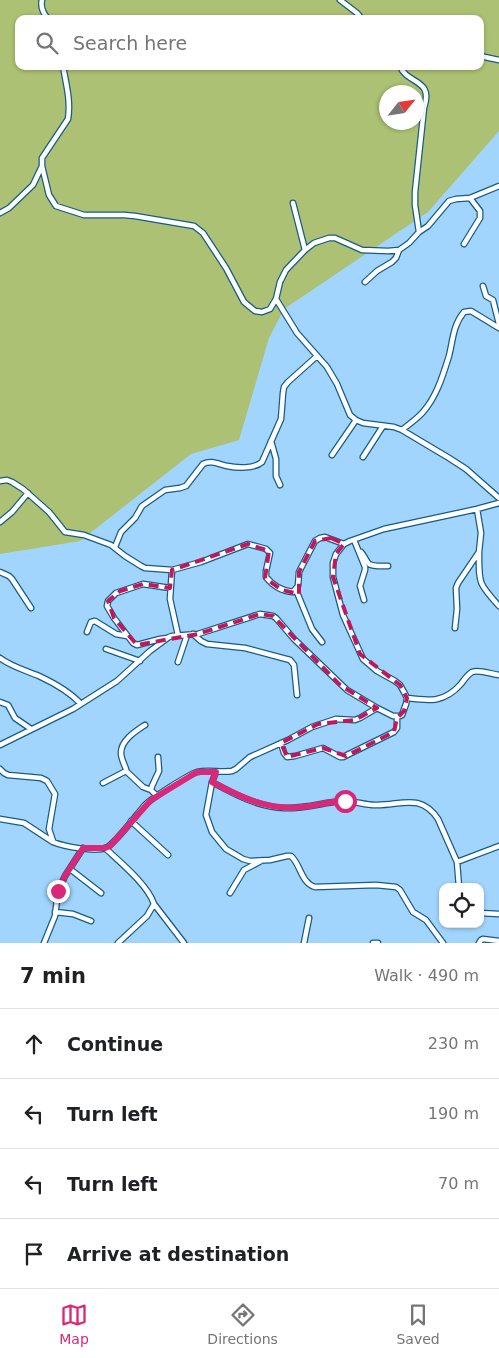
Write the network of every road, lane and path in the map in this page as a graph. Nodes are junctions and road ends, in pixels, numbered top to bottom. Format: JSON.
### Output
{"nodes":[{"id":1,"x":42,"y":0,"type":"edge"},
{"id":2,"x":340,"y":0,"type":"edge"},
{"id":3,"x":45,"y":15,"type":"edge"},
{"id":4,"x":359,"y":15,"type":"edge"},
{"id":5,"x":484,"y":57,"type":"edge"},
{"id":6,"x":499,"y":60,"type":"edge"},
{"id":7,"x":64,"y":70,"type":"edge"},
{"id":8,"x":401,"y":70,"type":"edge"},
{"id":9,"x":42,"y":166,"type":"junction"},
{"id":10,"x":499,"y":186,"type":"edge"},
{"id":11,"x":470,"y":198,"type":"junction"},
{"id":12,"x":293,"y":202,"type":"dead end"},
{"id":13,"x":0,"y":213,"type":"edge"},
{"id":14,"x":420,"y":232,"type":"junction"},
{"id":15,"x":464,"y":244,"type":"dead end"},
{"id":16,"x":305,"y":250,"type":"junction"},
{"id":17,"x":399,"y":250,"type":"junction"},
{"id":18,"x":364,"y":282,"type":"dead end"},
{"id":19,"x":483,"y":286,"type":"dead end"},
{"id":20,"x":276,"y":299,"type":"junction"},
{"id":21,"x":499,"y":326,"type":"edge"},
{"id":22,"x":317,"y":356,"type":"junction"},
{"id":23,"x":356,"y":420,"type":"junction"},
{"id":24,"x":383,"y":426,"type":"junction"},
{"id":25,"x":402,"y":430,"type":"junction"},
{"id":26,"x":271,"y":441,"type":"junction"},
{"id":27,"x":332,"y":454,"type":"dead end"},
{"id":28,"x":363,"y":457,"type":"dead end"},
{"id":29,"x":0,"y":481,"type":"edge"},
{"id":30,"x":280,"y":485,"type":"dead end"},
{"id":31,"x":28,"y":493,"type":"junction"},
{"id":32,"x":499,"y":498,"type":"edge"},
{"id":33,"x":499,"y":503,"type":"edge"},
{"id":34,"x":477,"y":509,"type":"junction"},
{"id":35,"x":0,"y":522,"type":"edge"},
{"id":36,"x":354,"y":540,"type":"junction"},
{"id":37,"x":344,"y":544,"type":"junction"},
{"id":38,"x":115,"y":546,"type":"junction"},
{"id":39,"x":359,"y":551,"type":"junction"},
{"id":40,"x":479,"y":552,"type":"junction"},
{"id":41,"x":388,"y":566,"type":"dead end"},
{"id":42,"x":172,"y":570,"type":"junction"},
{"id":43,"x":0,"y":572,"type":"edge"},
{"id":44,"x":170,"y":588,"type":"junction"},
{"id":45,"x":296,"y":590,"type":"junction"},
{"id":46,"x":364,"y":600,"type":"dead end"},
{"id":47,"x":499,"y":606,"type":"edge"},
{"id":48,"x":30,"y":608,"type":"dead end"},
{"id":49,"x":456,"y":628,"type":"dead end"},
{"id":50,"x":87,"y":632,"type":"dead end"},
{"id":51,"x":194,"y":634,"type":"junction"},
{"id":52,"x":178,"y":635,"type":"junction"},
{"id":53,"x":186,"y":635,"type":"junction"},
{"id":54,"x":127,"y":636,"type":"junction"},
{"id":55,"x":167,"y":638,"type":"junction"},
{"id":56,"x":322,"y":642,"type":"dead end"},
{"id":57,"x":106,"y":649,"type":"dead end"},
{"id":58,"x":0,"y":658,"type":"edge"},
{"id":59,"x":140,"y":661,"type":"junction"},
{"id":60,"x":178,"y":662,"type":"dead end"},
{"id":61,"x":499,"y":676,"type":"edge"},
{"id":62,"x":297,"y":695,"type":"dead end"},
{"id":63,"x":407,"y":698,"type":"junction"},
{"id":64,"x":0,"y":702,"type":"edge"},
{"id":65,"x":81,"y":704,"type":"junction"},
{"id":66,"x":377,"y":708,"type":"junction"},
{"id":67,"x":397,"y":717,"type":"junction"},
{"id":68,"x":145,"y":725,"type":"dead end"},
{"id":69,"x":31,"y":729,"type":"junction"},
{"id":70,"x":281,"y":743,"type":"junction"},
{"id":71,"x":0,"y":745,"type":"edge"},
{"id":72,"x":158,"y":758,"type":"dead end"},
{"id":73,"x":0,"y":769,"type":"edge"},
{"id":74,"x":126,"y":771,"type":"junction"},
{"id":75,"x":216,"y":772,"type":"junction"},
{"id":76,"x":103,"y":782,"type":"dead end"},
{"id":77,"x":212,"y":782,"type":"junction"},
{"id":78,"x":151,"y":790,"type":"junction"},
{"id":79,"x":157,"y":796,"type":"junction"},
{"id":80,"x":0,"y":819,"type":"edge"},
{"id":81,"x":131,"y":821,"type":"junction"},
{"id":82,"x":53,"y":842,"type":"junction"},
{"id":83,"x":499,"y":846,"type":"edge"},
{"id":84,"x":83,"y":848,"type":"junction"},
{"id":85,"x":105,"y":848,"type":"junction"},
{"id":86,"x":168,"y":855,"type":"dead end"},
{"id":87,"x":246,"y":861,"type":"junction"},
{"id":88,"x":262,"y":861,"type":"junction"},
{"id":89,"x":457,"y":862,"type":"junction"},
{"id":90,"x":70,"y":869,"type":"junction"},
{"id":91,"x":246,"y":869,"type":"junction"},
{"id":92,"x":459,"y":883,"type":"edge"},
{"id":93,"x":101,"y":893,"type":"dead end"},
{"id":94,"x":230,"y":894,"type":"dead end"},
{"id":95,"x":154,"y":904,"type":"junction"},
{"id":96,"x":55,"y":912,"type":"junction"},
{"id":97,"x":484,"y":913,"type":"edge"},
{"id":98,"x":499,"y":914,"type":"edge"},
{"id":99,"x":309,"y":918,"type":"dead end"},
{"id":100,"x":91,"y":921,"type":"dead end"},
{"id":101,"x":499,"y":941,"type":"edge"},
{"id":102,"x":44,"y":943,"type":"edge"},
{"id":103,"x":118,"y":943,"type":"edge"},
{"id":104,"x":184,"y":943,"type":"edge"},
{"id":105,"x":304,"y":943,"type":"edge"},
{"id":106,"x":373,"y":943,"type":"edge"},
{"id":107,"x":378,"y":943,"type":"edge"},
{"id":108,"x":443,"y":943,"type":"edge"},
{"id":109,"x":479,"y":943,"type":"edge"}],
"edges":[{"from":1,"to":3,"type":"street"},
{"from":2,"to":4,"type":"street"},
{"from":5,"to":6,"type":"street"},
{"from":7,"to":9,"type":"street"},
{"from":8,"to":14,"type":"street"},
{"from":9,"to":13,"type":"street"},
{"from":9,"to":20,"type":"street"},
{"from":10,"to":11,"type":"street"},
{"from":11,"to":14,"type":"street"},
{"from":11,"to":15,"type":"street"},
{"from":12,"to":16,"type":"street"},
{"from":14,"to":17,"type":"street"},
{"from":16,"to":17,"type":"street"},
{"from":16,"to":20,"type":"street"},
{"from":17,"to":18,"type":"street"},
{"from":19,"to":21,"type":"street"},
{"from":20,"to":22,"type":"street"},
{"from":21,"to":25,"type":"street"},
{"from":22,"to":23,"type":"street"},
{"from":22,"to":26,"type":"street"},
{"from":23,"to":24,"type":"street"},
{"from":23,"to":27,"type":"street"},
{"from":24,"to":25,"type":"street"},
{"from":24,"to":28,"type":"street"},
{"from":25,"to":32,"type":"street"},
{"from":26,"to":30,"type":"street"},
{"from":26,"to":38,"type":"street"},
{"from":29,"to":31,"type":"street"},
{"from":31,"to":35,"type":"street"},
{"from":31,"to":38,"type":"street"},
{"from":33,"to":34,"type":"street"},
{"from":34,"to":36,"type":"street"},
{"from":34,"to":40,"type":"street"},
{"from":36,"to":37,"type":"street"},
{"from":36,"to":39,"type":"street"},
{"from":37,"to":45,"type":"street"},
{"from":37,"to":63,"type":"street"},
{"from":38,"to":42,"type":"street"},
{"from":39,"to":41,"type":"street"},
{"from":39,"to":46,"type":"street"},
{"from":40,"to":47,"type":"street"},
{"from":40,"to":49,"type":"street"},
{"from":42,"to":44,"type":"street"},
{"from":42,"to":45,"type":"street"},
{"from":43,"to":48,"type":"street"},
{"from":44,"to":52,"type":"street"},
{"from":44,"to":54,"type":"street"},
{"from":45,"to":56,"type":"street"},
{"from":50,"to":54,"type":"street"},
{"from":51,"to":53,"type":"street"},
{"from":51,"to":62,"type":"street"},
{"from":51,"to":66,"type":"street"},
{"from":52,"to":53,"type":"street"},
{"from":52,"to":55,"type":"street"},
{"from":53,"to":60,"type":"street"},
{"from":54,"to":55,"type":"street"},
{"from":55,"to":59,"type":"street"},
{"from":57,"to":59,"type":"street"},
{"from":58,"to":65,"type":"street"},
{"from":59,"to":65,"type":"street"},
{"from":61,"to":63,"type":"street"},
{"from":63,"to":67,"type":"street"},
{"from":64,"to":69,"type":"street"},
{"from":65,"to":69,"type":"street"},
{"from":66,"to":67,"type":"street"},
{"from":66,"to":70,"type":"street"},
{"from":67,"to":70,"type":"street"},
{"from":68,"to":74,"type":"street"},
{"from":69,"to":71,"type":"street"},
{"from":70,"to":75,"type":"street"},
{"from":72,"to":78,"type":"street"},
{"from":73,"to":82,"type":"street"},
{"from":74,"to":76,"type":"street"},
{"from":74,"to":78,"type":"street"},
{"from":75,"to":77,"type":"street"},
{"from":75,"to":79,"type":"street"},
{"from":77,"to":87,"type":"street"},
{"from":77,"to":89,"type":"street"},
{"from":78,"to":79,"type":"street"},
{"from":79,"to":81,"type":"street"},
{"from":80,"to":82,"type":"street"},
{"from":81,"to":85,"type":"street"},
{"from":81,"to":86,"type":"street"},
{"from":82,"to":84,"type":"street"},
{"from":83,"to":89,"type":"street"},
{"from":84,"to":85,"type":"street"},
{"from":84,"to":90,"type":"street"},
{"from":85,"to":95,"type":"street"},
{"from":87,"to":88,"type":"street"},
{"from":87,"to":91,"type":"street"},
{"from":88,"to":91,"type":"street"},
{"from":88,"to":108,"type":"street"},
{"from":89,"to":92,"type":"street"},
{"from":90,"to":93,"type":"street"},
{"from":90,"to":96,"type":"street"},
{"from":91,"to":94,"type":"street"},
{"from":95,"to":103,"type":"street"},
{"from":95,"to":104,"type":"street"},
{"from":96,"to":100,"type":"street"},
{"from":96,"to":102,"type":"street"},
{"from":97,"to":98,"type":"street"},
{"from":99,"to":105,"type":"street"},
{"from":101,"to":109,"type":"street"},
{"from":106,"to":107,"type":"street"}]}
